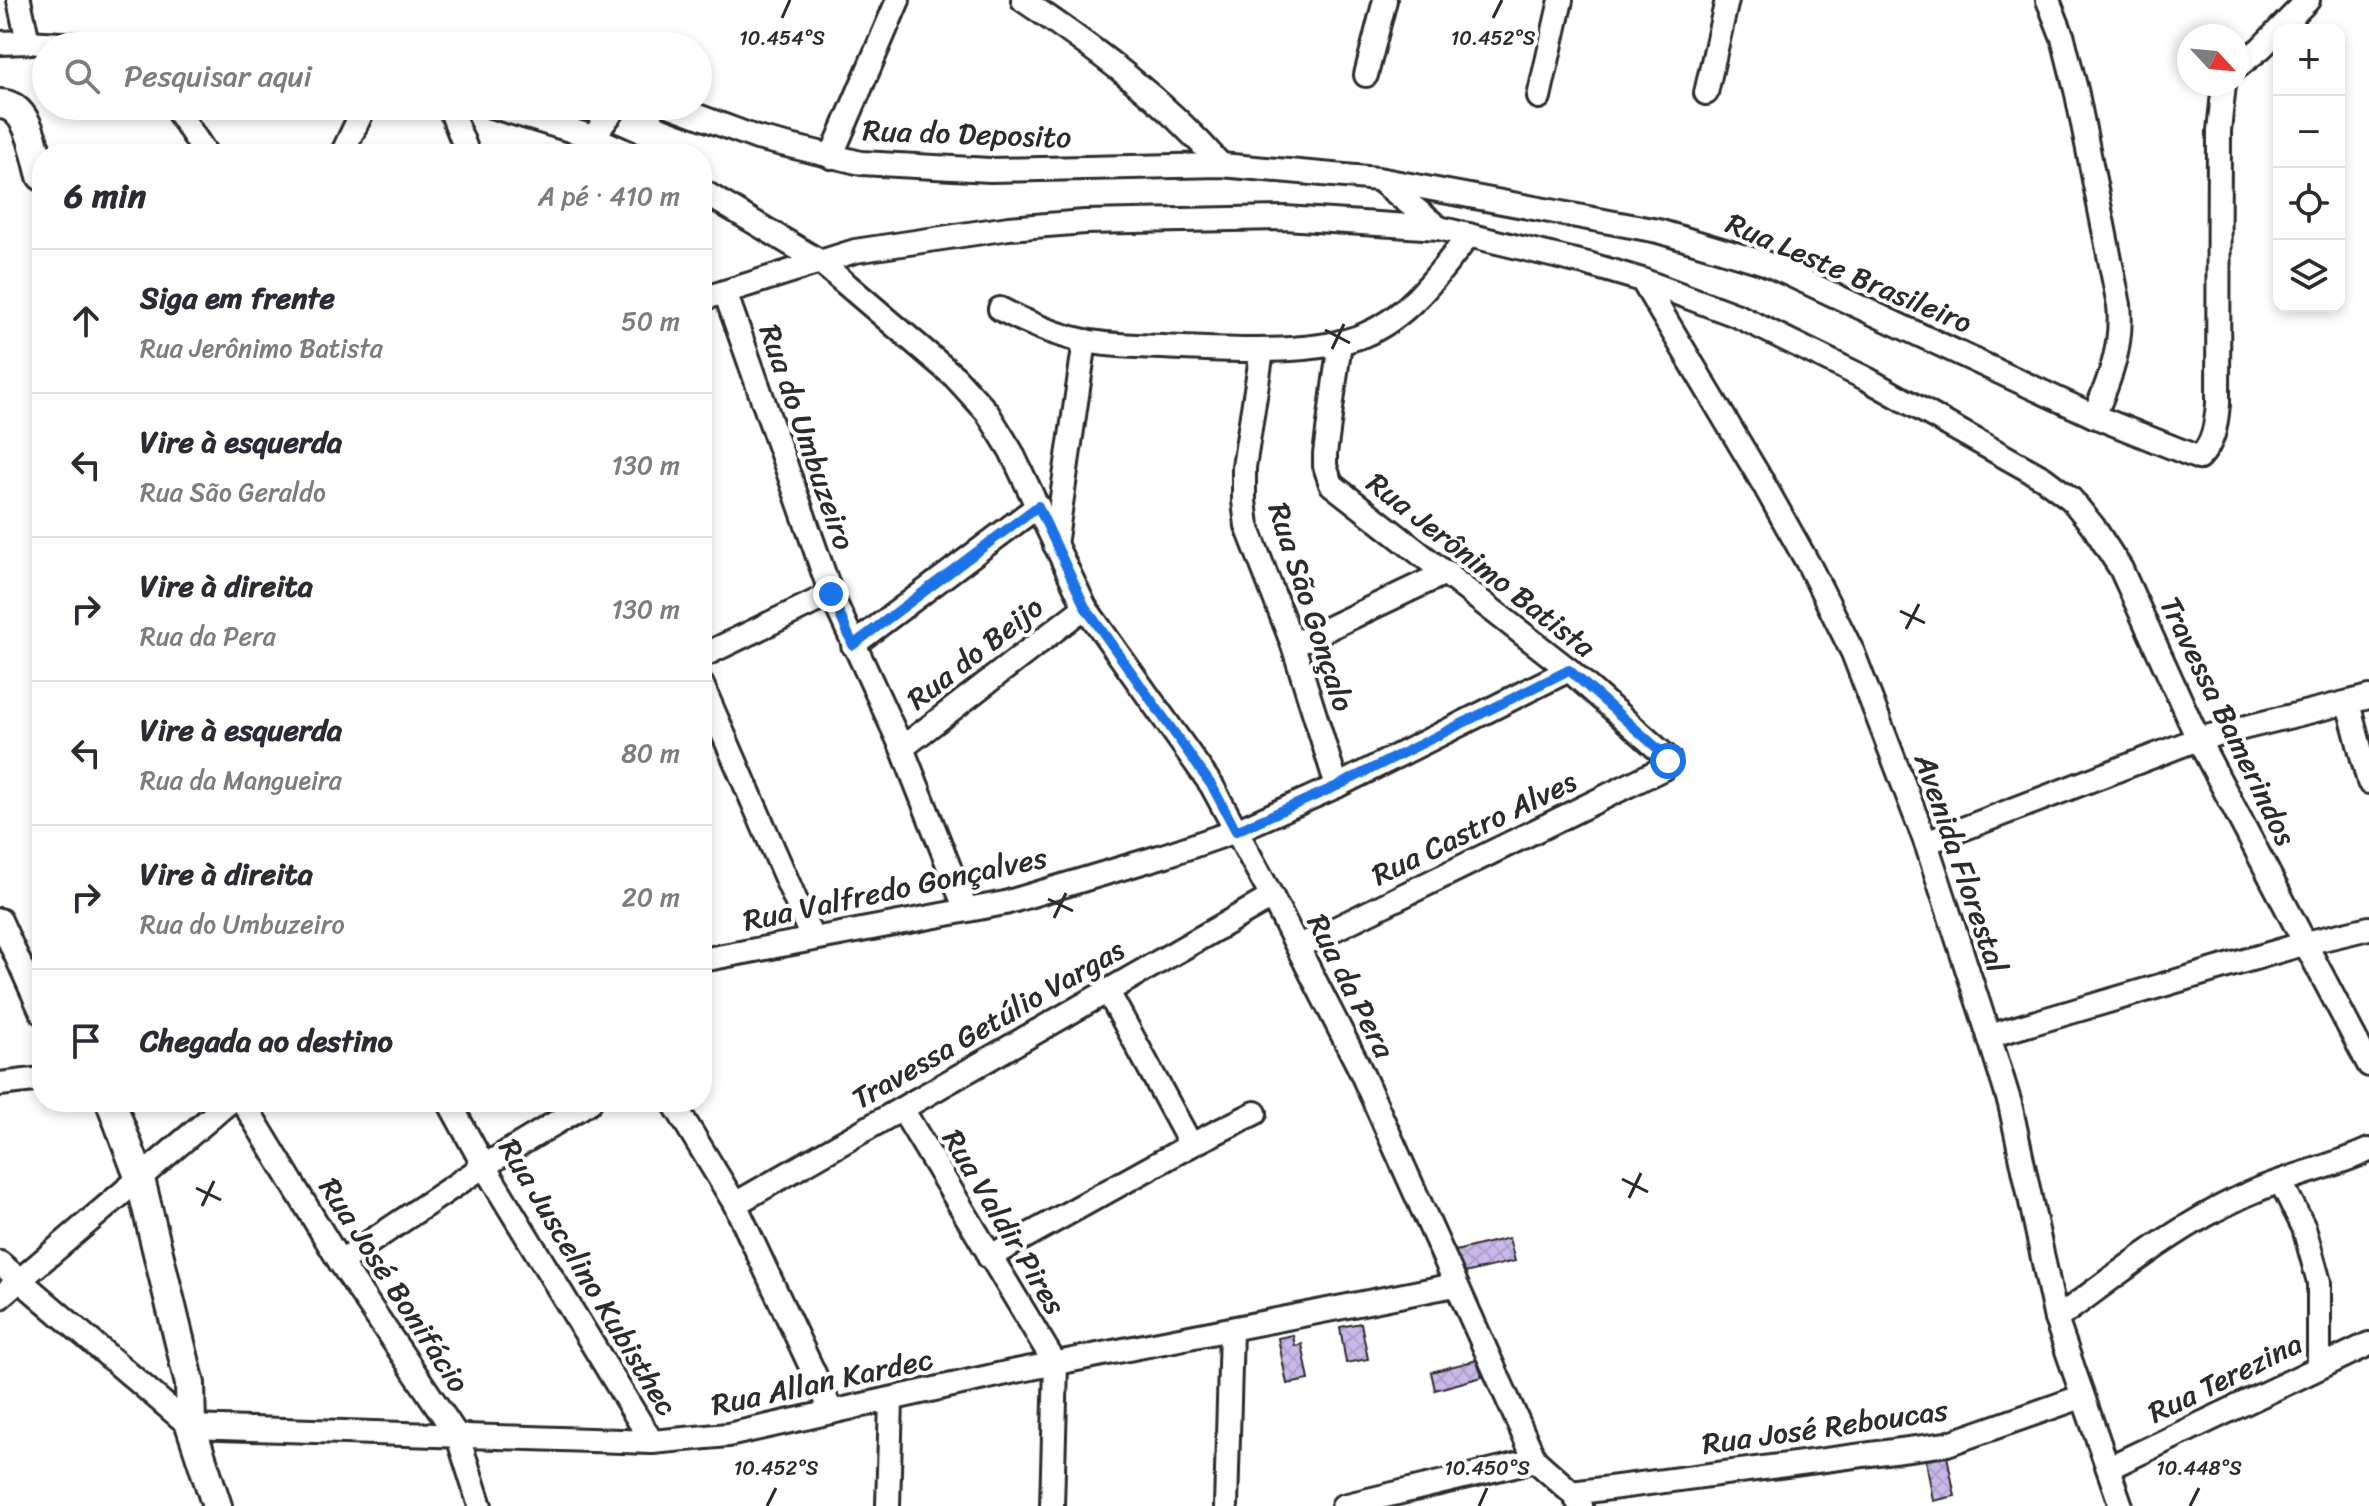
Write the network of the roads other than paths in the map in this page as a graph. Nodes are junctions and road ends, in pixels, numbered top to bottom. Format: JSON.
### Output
{"nodes":[{"id":1,"x":19,"y":0,"type":"edge"},
{"id":2,"x":898,"y":0,"type":"edge"},
{"id":3,"x":1385,"y":0,"type":"edge"},
{"id":4,"x":1561,"y":0,"type":"edge"},
{"id":5,"x":1727,"y":0,"type":"edge"},
{"id":6,"x":2048,"y":0,"type":"edge"},
{"id":7,"x":2308,"y":0,"type":"edge"},
{"id":8,"x":1026,"y":1,"type":"edge"},
{"id":9,"x":28,"y":42,"type":"junction"},
{"id":10,"x":32,"y":42,"type":"edge"},
{"id":11,"x":0,"y":43,"type":"edge"},
{"id":12,"x":2249,"y":58,"type":"edge"},
{"id":13,"x":1366,"y":75,"type":"dead end"},
{"id":14,"x":1706,"y":93,"type":"dead end"},
{"id":15,"x":2221,"y":96,"type":"edge"},
{"id":16,"x":1539,"y":97,"type":"dead end"},
{"id":17,"x":4,"y":104,"type":"edge"},
{"id":18,"x":183,"y":120,"type":"edge"},
{"id":19,"x":358,"y":120,"type":"edge"},
{"id":20,"x":455,"y":120,"type":"edge"},
{"id":21,"x":537,"y":120,"type":"edge"},
{"id":22,"x":606,"y":120,"type":"edge"},
{"id":23,"x":709,"y":120,"type":"edge"},
{"id":24,"x":593,"y":137,"type":"junction"},
{"id":25,"x":199,"y":144,"type":"edge"},
{"id":26,"x":347,"y":144,"type":"edge"},
{"id":27,"x":464,"y":144,"type":"edge"},
{"id":28,"x":609,"y":144,"type":"edge"},
{"id":29,"x":32,"y":146,"type":"edge"},
{"id":30,"x":831,"y":157,"type":"junction"},
{"id":31,"x":1221,"y":165,"type":"junction"},
{"id":32,"x":1378,"y":179,"type":"junction"},
{"id":33,"x":712,"y":197,"type":"edge"},
{"id":34,"x":1439,"y":228,"type":"junction"},
{"id":35,"x":1469,"y":235,"type":"junction"},
{"id":36,"x":819,"y":261,"type":"junction"},
{"id":37,"x":1642,"y":280,"type":"junction"},
{"id":38,"x":725,"y":292,"type":"junction"},
{"id":39,"x":712,"y":296,"type":"edge"},
{"id":40,"x":1000,"y":309,"type":"dead end"},
{"id":41,"x":1085,"y":341,"type":"junction"},
{"id":42,"x":1340,"y":342,"type":"junction"},
{"id":43,"x":1262,"y":351,"type":"junction"},
{"id":44,"x":2094,"y":416,"type":"junction"},
{"id":45,"x":1038,"y":506,"type":"junction"},
{"id":46,"x":1055,"y":545,"type":"junction"},
{"id":47,"x":1447,"y":572,"type":"junction"},
{"id":48,"x":831,"y":594,"type":"junction"},
{"id":49,"x":1085,"y":607,"type":"junction"},
{"id":50,"x":853,"y":645,"type":"junction"},
{"id":51,"x":1293,"y":645,"type":"junction"},
{"id":52,"x":712,"y":651,"type":"edge"},
{"id":53,"x":1569,"y":670,"type":"junction"},
{"id":54,"x":2358,"y":700,"type":"edge"},
{"id":55,"x":712,"y":708,"type":"edge"},
{"id":56,"x":2198,"y":739,"type":"junction"},
{"id":57,"x":902,"y":748,"type":"junction"},
{"id":58,"x":1666,"y":756,"type":"joint"},
{"id":59,"x":2369,"y":782,"type":"edge"},
{"id":60,"x":1337,"y":786,"type":"junction"},
{"id":61,"x":1236,"y":831,"type":"junction"},
{"id":62,"x":1926,"y":843,"type":"junction"},
{"id":63,"x":1272,"y":897,"type":"junction"},
{"id":64,"x":966,"y":910,"type":"junction"},
{"id":65,"x":0,"y":920,"type":"edge"},
{"id":66,"x":2369,"y":928,"type":"edge"},
{"id":67,"x":812,"y":938,"type":"junction"},
{"id":68,"x":2306,"y":943,"type":"junction"},
{"id":69,"x":1298,"y":947,"type":"junction"},
{"id":70,"x":712,"y":958,"type":"edge"},
{"id":71,"x":1107,"y":990,"type":"junction"},
{"id":72,"x":32,"y":991,"type":"edge"},
{"id":73,"x":1989,"y":1036,"type":"junction"},
{"id":74,"x":2369,"y":1065,"type":"edge"},
{"id":75,"x":32,"y":1080,"type":"edge"},
{"id":76,"x":0,"y":1084,"type":"edge"},
{"id":77,"x":902,"y":1109,"type":"junction"},
{"id":78,"x":115,"y":1112,"type":"edge"},
{"id":79,"x":217,"y":1112,"type":"edge"},
{"id":80,"x":249,"y":1112,"type":"edge"},
{"id":81,"x":454,"y":1112,"type":"edge"},
{"id":82,"x":573,"y":1112,"type":"edge"},
{"id":83,"x":679,"y":1112,"type":"edge"},
{"id":84,"x":1255,"y":1113,"type":"dead end"},
{"id":85,"x":1191,"y":1145,"type":"junction"},
{"id":86,"x":2369,"y":1150,"type":"edge"},
{"id":87,"x":484,"y":1166,"type":"junction"},
{"id":88,"x":140,"y":1179,"type":"junction"},
{"id":89,"x":2281,"y":1182,"type":"junction"},
{"id":90,"x":735,"y":1204,"type":"junction"},
{"id":91,"x":989,"y":1257,"type":"junction"},
{"id":92,"x":340,"y":1262,"type":"junction"},
{"id":93,"x":0,"y":1263,"type":"edge"},
{"id":94,"x":21,"y":1280,"type":"junction"},
{"id":95,"x":1455,"y":1285,"type":"junction"},
{"id":96,"x":0,"y":1297,"type":"edge"},
{"id":97,"x":2056,"y":1319,"type":"junction"},
{"id":98,"x":1231,"y":1331,"type":"junction"},
{"id":99,"x":2369,"y":1344,"type":"edge"},
{"id":100,"x":1056,"y":1365,"type":"junction"},
{"id":101,"x":2319,"y":1366,"type":"junction"},
{"id":102,"x":2081,"y":1397,"type":"junction"},
{"id":103,"x":891,"y":1400,"type":"junction"},
{"id":104,"x":832,"y":1412,"type":"junction"},
{"id":105,"x":191,"y":1427,"type":"junction"},
{"id":106,"x":458,"y":1437,"type":"junction"},
{"id":107,"x":652,"y":1442,"type":"junction"},
{"id":108,"x":1535,"y":1460,"type":"junction"},
{"id":109,"x":2108,"y":1468,"type":"junction"},
{"id":110,"x":1576,"y":1500,"type":"edge"},
{"id":111,"x":217,"y":1506,"type":"edge"},
{"id":112,"x":480,"y":1506,"type":"edge"},
{"id":113,"x":888,"y":1506,"type":"edge"},
{"id":114,"x":1052,"y":1506,"type":"edge"},
{"id":115,"x":1226,"y":1506,"type":"edge"},
{"id":116,"x":1343,"y":1506,"type":"edge"},
{"id":117,"x":2121,"y":1506,"type":"edge"}],
"edges":[{"from":1,"to":9,"type":"street"},
{"from":2,"to":30,"type":"street"},
{"from":3,"to":13,"type":"street"},
{"from":4,"to":16,"type":"street"},
{"from":5,"to":14,"type":"street"},
{"from":6,"to":44,"type":"street"},
{"from":7,"to":12,"type":"street"},
{"from":8,"to":31,"type":"street"},
{"from":9,"to":10,"type":"street"},
{"from":9,"to":11,"type":"street"},
{"from":15,"to":44,"type":"street","name":"Rua Leste Brasileiro"},
{"from":17,"to":29,"type":"street"},
{"from":18,"to":25,"type":"street"},
{"from":19,"to":26,"type":"street"},
{"from":20,"to":27,"type":"street"},
{"from":21,"to":24,"type":"street"},
{"from":22,"to":24,"type":"street"},
{"from":23,"to":30,"type":"street","name":"Rua do Deposito"},
{"from":24,"to":28,"type":"street"},
{"from":30,"to":31,"type":"street","name":"Rua do Deposito"},
{"from":31,"to":32,"type":"street","name":"Rua Leste Brasileiro"},
{"from":32,"to":34,"type":"street"},
{"from":32,"to":44,"type":"street","name":"Rua Leste Brasileiro"},
{"from":33,"to":36,"type":"street","name":"Rua da Pera"},
{"from":34,"to":35,"type":"street","name":"Travessa Bamerindos"},
{"from":34,"to":36,"type":"street","name":"Travessa Bamerindos"},
{"from":35,"to":37,"type":"street","name":"Travessa Bamerindos"},
{"from":35,"to":42,"type":"street"},
{"from":36,"to":38,"type":"street","name":"Travessa Bamerindos"},
{"from":36,"to":45,"type":"street","name":"Rua da Pera"},
{"from":37,"to":56,"type":"street","name":"Travessa Bamerindos"},
{"from":37,"to":62,"type":"street","name":"Avenida Florestal"},
{"from":38,"to":39,"type":"street","name":"Travessa Bamerindos"},
{"from":38,"to":48,"type":"street","name":"Rua do Umbuzeiro"},
{"from":40,"to":41,"type":"street"},
{"from":41,"to":43,"type":"street"},
{"from":41,"to":46,"type":"street"},
{"from":42,"to":43,"type":"street"},
{"from":42,"to":47,"type":"street","name":"Rua Jerônimo Batista"},
{"from":43,"to":51,"type":"street","name":"Rua São Gonçalo"},
{"from":45,"to":46,"type":"street","name":"Rua da Pera"},
{"from":45,"to":50,"type":"street"},
{"from":46,"to":49,"type":"street","name":"Rua da Pera"},
{"from":47,"to":51,"type":"street"},
{"from":47,"to":53,"type":"street","name":"Rua Jerônimo Batista"},
{"from":48,"to":50,"type":"street","name":"Rua do Umbuzeiro"},
{"from":48,"to":52,"type":"street"},
{"from":49,"to":57,"type":"street","name":"Rua do Beijo"},
{"from":49,"to":61,"type":"street","name":"Rua da Pera"},
{"from":50,"to":57,"type":"street","name":"Rua do Umbuzeiro"},
{"from":51,"to":60,"type":"street","name":"Rua São Gonçalo"},
{"from":53,"to":58,"type":"street","name":"Rua Jerônimo Batista"},
{"from":53,"to":60,"type":"street","name":"Rua Valfredo Gonçalves"},
{"from":54,"to":56,"type":"street"},
{"from":54,"to":59,"type":"street"},
{"from":55,"to":67,"type":"street"},
{"from":56,"to":62,"type":"street"},
{"from":56,"to":68,"type":"street","name":"Travessa Bamerindos"},
{"from":57,"to":64,"type":"street","name":"Rua do Umbuzeiro"},
{"from":58,"to":69,"type":"street","name":"Rua Castro Alves"},
{"from":60,"to":61,"type":"street","name":"Rua Valfredo Gonçalves"},
{"from":61,"to":63,"type":"street","name":"Rua da Pera"},
{"from":61,"to":64,"type":"street","name":"Rua Valfredo Gonçalves"},
{"from":62,"to":73,"type":"street","name":"Avenida Florestal"},
{"from":63,"to":69,"type":"street","name":"Rua da Pera"},
{"from":63,"to":71,"type":"street","name":"Travessa Getúlio Vargas"},
{"from":64,"to":67,"type":"street","name":"Rua Valfredo Gonçalves"},
{"from":65,"to":72,"type":"street"},
{"from":66,"to":68,"type":"street"},
{"from":67,"to":70,"type":"street","name":"Rua Valfredo Gonçalves"},
{"from":68,"to":73,"type":"street"},
{"from":68,"to":74,"type":"street","name":"Travessa Bamerindos"},
{"from":69,"to":95,"type":"street","name":"Rua da Pera"},
{"from":71,"to":77,"type":"street","name":"Travessa Getúlio Vargas"},
{"from":71,"to":85,"type":"street"},
{"from":73,"to":97,"type":"street","name":"Avenida Florestal"},
{"from":75,"to":76,"type":"street"},
{"from":77,"to":90,"type":"street","name":"Travessa Getúlio Vargas"},
{"from":77,"to":91,"type":"street","name":"Rua Valdir Pires"},
{"from":78,"to":88,"type":"street"},
{"from":79,"to":88,"type":"street"},
{"from":80,"to":92,"type":"street","name":"Rua José Bonifácio"},
{"from":81,"to":87,"type":"street","name":"Rua Juscelino Kubisthec"},
{"from":82,"to":87,"type":"street"},
{"from":83,"to":90,"type":"street"},
{"from":84,"to":85,"type":"street"},
{"from":85,"to":91,"type":"street"},
{"from":86,"to":89,"type":"street"},
{"from":87,"to":92,"type":"street"},
{"from":87,"to":107,"type":"street","name":"Rua Juscelino Kubisthec"},
{"from":88,"to":94,"type":"street"},
{"from":88,"to":105,"type":"street"},
{"from":89,"to":97,"type":"street"},
{"from":89,"to":101,"type":"street"},
{"from":90,"to":104,"type":"street"},
{"from":91,"to":100,"type":"street","name":"Rua Valdir Pires"},
{"from":92,"to":106,"type":"street","name":"Rua José Bonifácio"},
{"from":93,"to":94,"type":"street"},
{"from":94,"to":96,"type":"street"},
{"from":94,"to":105,"type":"street"},
{"from":95,"to":98,"type":"street","name":"Rua Allan Kardec"},
{"from":95,"to":108,"type":"street","name":"Rua da Pera"},
{"from":97,"to":102,"type":"street","name":"Avenida Florestal"},
{"from":98,"to":100,"type":"street","name":"Rua Allan Kardec"},
{"from":98,"to":115,"type":"street"},
{"from":99,"to":101,"type":"street","name":"Rua Terezina"},
{"from":100,"to":103,"type":"street","name":"Rua Allan Kardec"},
{"from":100,"to":114,"type":"street"},
{"from":101,"to":109,"type":"street","name":"Rua Terezina"},
{"from":102,"to":109,"type":"street","name":"Avenida Florestal"},
{"from":102,"to":110,"type":"street","name":"Rua José Reboucas"},
{"from":103,"to":104,"type":"street","name":"Rua Allan Kardec"},
{"from":103,"to":113,"type":"street"},
{"from":104,"to":107,"type":"street","name":"Rua Allan Kardec"},
{"from":105,"to":106,"type":"street","name":"Rua Allan Kardec"},
{"from":105,"to":111,"type":"street"},
{"from":106,"to":107,"type":"street","name":"Rua Allan Kardec"},
{"from":106,"to":112,"type":"street","name":"Rua José Bonifácio"},
{"from":108,"to":110,"type":"street","name":"Rua da Pera"},
{"from":108,"to":116,"type":"street"},
{"from":109,"to":117,"type":"street","name":"Avenida Florestal"}]}
